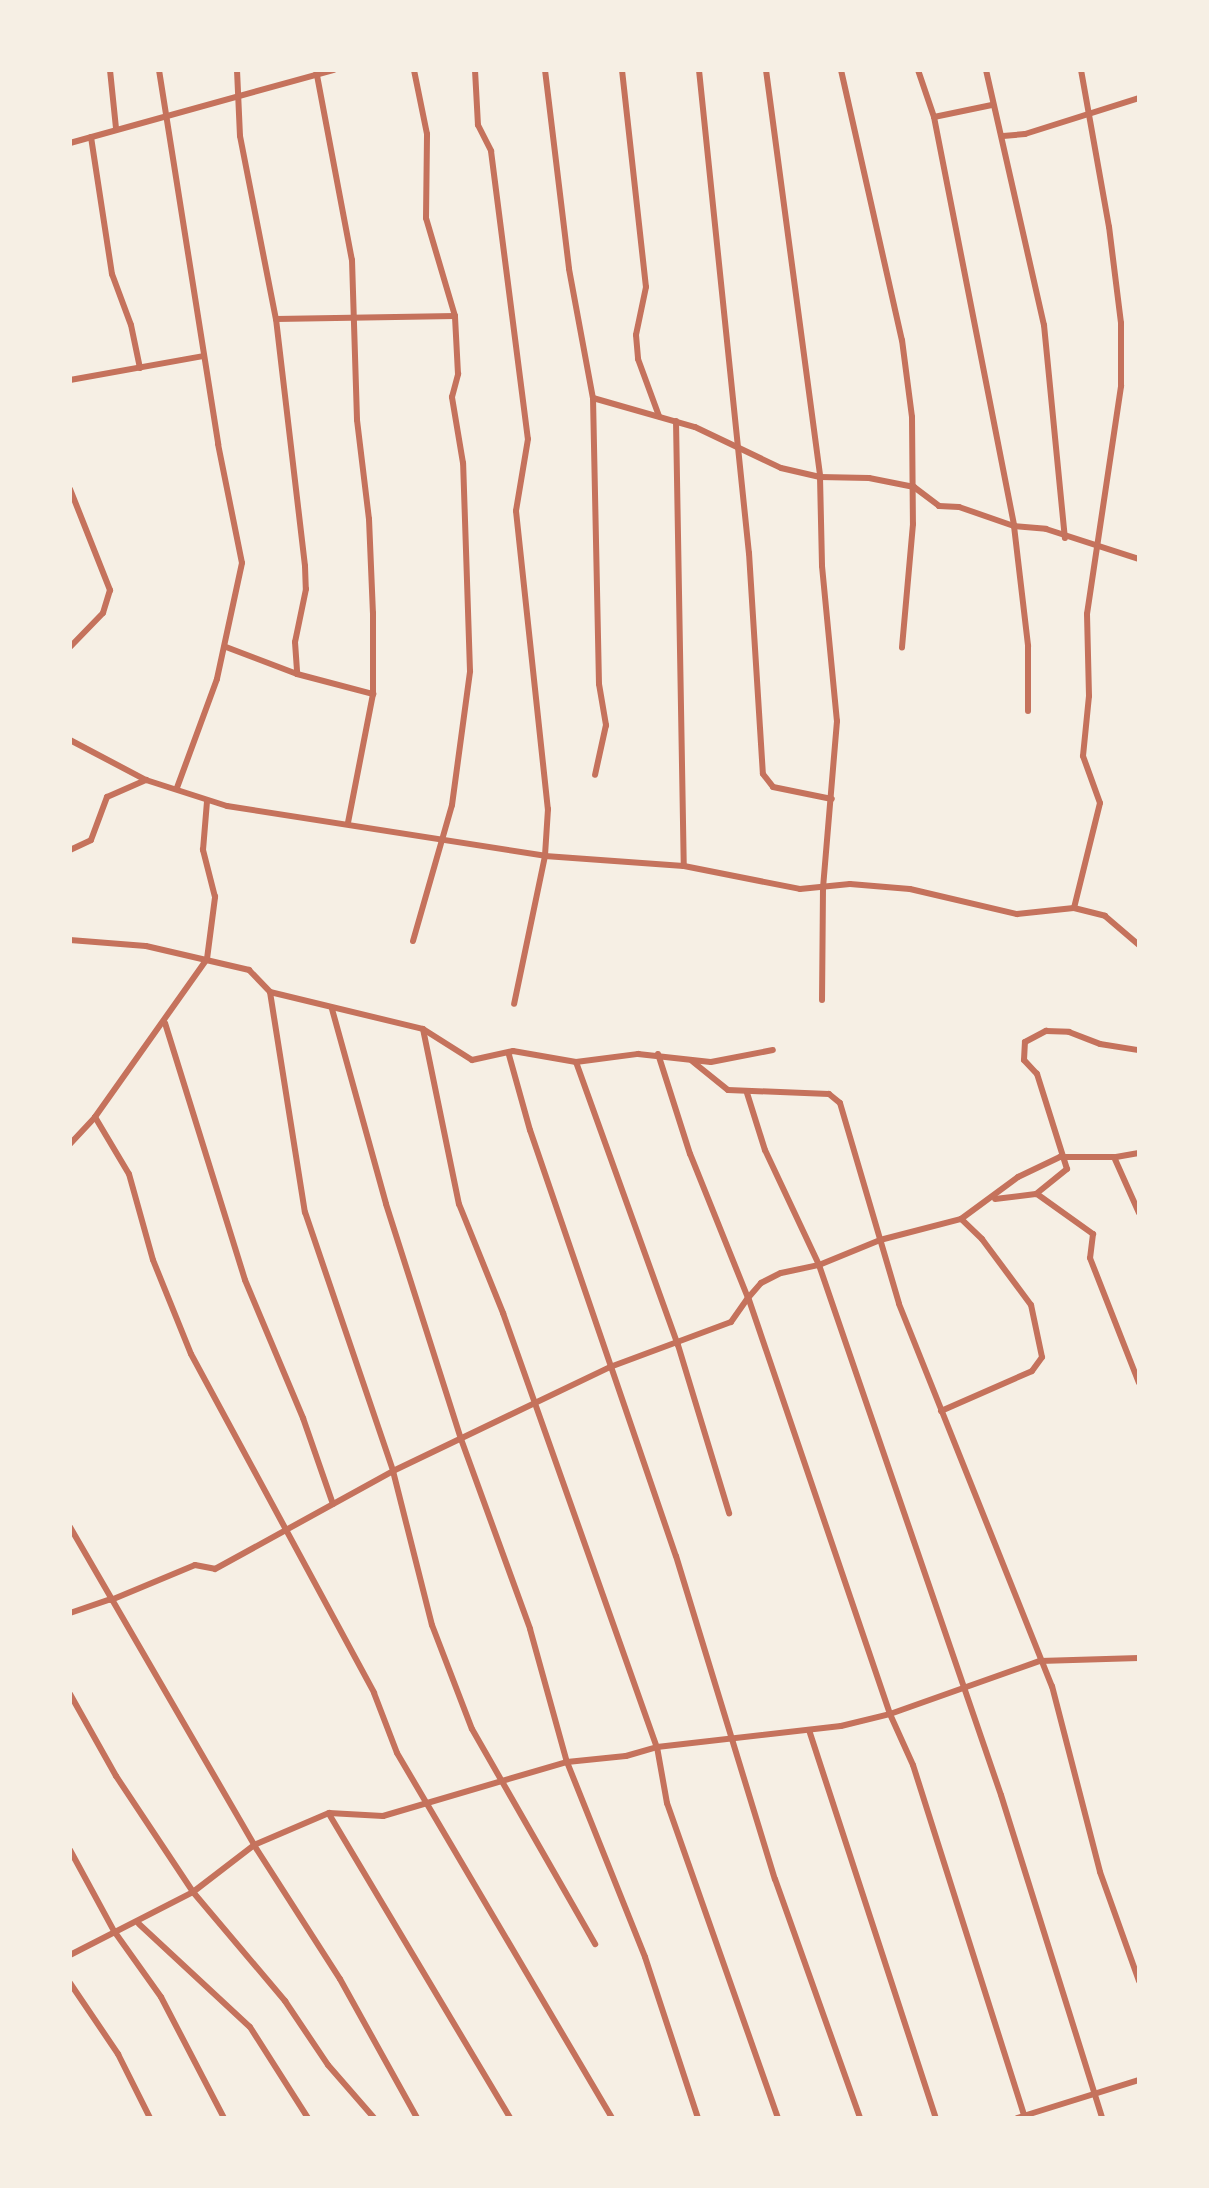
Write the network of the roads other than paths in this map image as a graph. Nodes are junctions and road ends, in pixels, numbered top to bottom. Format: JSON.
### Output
{"nodes":[{"id":1,"x":110,"y":70,"type":"edge"},
{"id":2,"x":159,"y":70,"type":"edge"},
{"id":3,"x":238,"y":70,"type":"edge"},
{"id":4,"x":334,"y":70,"type":"edge"},
{"id":5,"x":414,"y":70,"type":"edge"},
{"id":6,"x":475,"y":70,"type":"edge"},
{"id":7,"x":545,"y":70,"type":"edge"},
{"id":8,"x":622,"y":70,"type":"edge"},
{"id":9,"x":698,"y":70,"type":"edge"},
{"id":10,"x":766,"y":70,"type":"edge"},
{"id":11,"x":841,"y":70,"type":"edge"},
{"id":12,"x":918,"y":70,"type":"edge"},
{"id":13,"x":986,"y":70,"type":"edge"},
{"id":14,"x":1080,"y":70,"type":"edge"},
{"id":15,"x":316,"y":73,"type":"edge"},
{"id":16,"x":241,"y":92,"type":"junction"},
{"id":17,"x":1139,"y":98,"type":"edge"},
{"id":18,"x":992,"y":105,"type":"junction"},
{"id":19,"x":168,"y":113,"type":"junction"},
{"id":20,"x":1092,"y":114,"type":"junction"},
{"id":21,"x":934,"y":118,"type":"junction"},
{"id":22,"x":116,"y":128,"type":"junction"},
{"id":23,"x":1003,"y":136,"type":"junction"},
{"id":24,"x":91,"y":138,"type":"junction"},
{"id":25,"x":70,"y":143,"type":"edge"},
{"id":26,"x":455,"y":316,"type":"junction"},
{"id":27,"x":354,"y":319,"type":"junction"},
{"id":28,"x":276,"y":320,"type":"junction"},
{"id":29,"x":204,"y":356,"type":"junction"},
{"id":30,"x":140,"y":368,"type":"junction"},
{"id":31,"x":70,"y":380,"type":"edge"},
{"id":32,"x":593,"y":398,"type":"junction"},
{"id":33,"x":659,"y":416,"type":"junction"},
{"id":34,"x":676,"y":421,"type":"junction"},
{"id":35,"x":738,"y":446,"type":"junction"},
{"id":36,"x":820,"y":477,"type":"junction"},
{"id":37,"x":914,"y":487,"type":"junction"},
{"id":38,"x":70,"y":489,"type":"edge"},
{"id":39,"x":1014,"y":526,"type":"junction"},
{"id":40,"x":1066,"y":538,"type":"junction"},
{"id":41,"x":1094,"y":545,"type":"junction"},
{"id":42,"x":1139,"y":559,"type":"edge"},
{"id":43,"x":70,"y":646,"type":"edge"},
{"id":44,"x":226,"y":647,"type":"junction"},
{"id":45,"x":902,"y":648,"type":"dead end"},
{"id":46,"x":297,"y":674,"type":"junction"},
{"id":47,"x":373,"y":694,"type":"junction"},
{"id":48,"x":1028,"y":711,"type":"dead end"},
{"id":49,"x":70,"y":740,"type":"edge"},
{"id":50,"x":595,"y":775,"type":"dead end"},
{"id":51,"x":146,"y":780,"type":"junction"},
{"id":52,"x":178,"y":788,"type":"junction"},
{"id":53,"x":832,"y":799,"type":"junction"},
{"id":54,"x":206,"y":801,"type":"junction"},
{"id":55,"x":348,"y":823,"type":"junction"},
{"id":56,"x":439,"y":838,"type":"junction"},
{"id":57,"x":70,"y":850,"type":"edge"},
{"id":58,"x":545,"y":856,"type":"junction"},
{"id":59,"x":684,"y":866,"type":"junction"},
{"id":60,"x":823,"y":888,"type":"junction"},
{"id":61,"x":1074,"y":908,"type":"junction"},
{"id":62,"x":70,"y":940,"type":"edge"},
{"id":63,"x":413,"y":941,"type":"dead end"},
{"id":64,"x":1139,"y":945,"type":"edge"},
{"id":65,"x":206,"y":959,"type":"junction"},
{"id":66,"x":270,"y":992,"type":"junction"},
{"id":67,"x":822,"y":1000,"type":"dead end"},
{"id":68,"x":514,"y":1004,"type":"dead end"},
{"id":69,"x":332,"y":1008,"type":"junction"},
{"id":70,"x":165,"y":1023,"type":"junction"},
{"id":71,"x":423,"y":1029,"type":"junction"},
{"id":72,"x":773,"y":1050,"type":"dead end"},
{"id":73,"x":1139,"y":1050,"type":"edge"},
{"id":74,"x":658,"y":1054,"type":"junction"},
{"id":75,"x":509,"y":1055,"type":"junction"},
{"id":76,"x":692,"y":1061,"type":"junction"},
{"id":77,"x":576,"y":1062,"type":"junction"},
{"id":78,"x":747,"y":1093,"type":"junction"},
{"id":79,"x":95,"y":1118,"type":"junction"},
{"id":80,"x":70,"y":1144,"type":"edge"},
{"id":81,"x":1139,"y":1153,"type":"edge"},
{"id":82,"x":1114,"y":1156,"type":"junction"},
{"id":83,"x":1060,"y":1157,"type":"junction"},
{"id":84,"x":1036,"y":1194,"type":"junction"},
{"id":85,"x":994,"y":1199,"type":"junction"},
{"id":86,"x":1139,"y":1213,"type":"edge"},
{"id":87,"x":961,"y":1219,"type":"junction"},
{"id":88,"x":880,"y":1240,"type":"junction"},
{"id":89,"x":819,"y":1265,"type":"junction"},
{"id":90,"x":748,"y":1298,"type":"junction"},
{"id":91,"x":678,"y":1345,"type":"junction"},
{"id":92,"x":610,"y":1367,"type":"junction"},
{"id":93,"x":1139,"y":1383,"type":"edge"},
{"id":94,"x":533,"y":1404,"type":"junction"},
{"id":95,"x":942,"y":1411,"type":"junction"},
{"id":96,"x":461,"y":1438,"type":"junction"},
{"id":97,"x":393,"y":1471,"type":"junction"},
{"id":98,"x":333,"y":1504,"type":"junction"},
{"id":99,"x":729,"y":1513,"type":"dead end"},
{"id":100,"x":70,"y":1526,"type":"edge"},
{"id":101,"x":288,"y":1529,"type":"junction"},
{"id":102,"x":111,"y":1600,"type":"junction"},
{"id":103,"x":70,"y":1613,"type":"edge"},
{"id":104,"x":1139,"y":1658,"type":"edge"},
{"id":105,"x":1040,"y":1661,"type":"junction"},
{"id":106,"x":961,"y":1688,"type":"junction"},
{"id":107,"x":70,"y":1694,"type":"edge"},
{"id":108,"x":890,"y":1714,"type":"junction"},
{"id":109,"x":809,"y":1729,"type":"junction"},
{"id":110,"x":730,"y":1738,"type":"junction"},
{"id":111,"x":657,"y":1746,"type":"junction"},
{"id":112,"x":567,"y":1762,"type":"junction"},
{"id":113,"x":502,"y":1779,"type":"junction"},
{"id":114,"x":428,"y":1800,"type":"junction"},
{"id":115,"x":329,"y":1813,"type":"junction"},
{"id":116,"x":254,"y":1845,"type":"junction"},
{"id":117,"x":70,"y":1850,"type":"edge"},
{"id":118,"x":193,"y":1892,"type":"junction"},
{"id":119,"x":139,"y":1924,"type":"junction"},
{"id":120,"x":114,"y":1932,"type":"junction"},
{"id":121,"x":595,"y":1944,"type":"dead end"},
{"id":122,"x":70,"y":1955,"type":"edge"},
{"id":123,"x":1139,"y":1981,"type":"edge"},
{"id":124,"x":70,"y":1984,"type":"edge"},
{"id":125,"x":1139,"y":2080,"type":"edge"},
{"id":126,"x":1094,"y":2091,"type":"junction"},
{"id":127,"x":1022,"y":2117,"type":"edge"},
{"id":128,"x":150,"y":2118,"type":"edge"},
{"id":129,"x":224,"y":2118,"type":"edge"},
{"id":130,"x":308,"y":2118,"type":"edge"},
{"id":131,"x":374,"y":2118,"type":"edge"},
{"id":132,"x":416,"y":2118,"type":"edge"},
{"id":133,"x":510,"y":2118,"type":"edge"},
{"id":134,"x":612,"y":2118,"type":"edge"},
{"id":135,"x":698,"y":2118,"type":"edge"},
{"id":136,"x":778,"y":2118,"type":"edge"},
{"id":137,"x":860,"y":2118,"type":"edge"},
{"id":138,"x":936,"y":2118,"type":"edge"},
{"id":139,"x":1102,"y":2118,"type":"edge"}],
"edges":[{"from":1,"to":22,"type":"street"},
{"from":2,"to":19,"type":"street"},
{"from":3,"to":16,"type":"street"},
{"from":4,"to":15,"type":"street"},
{"from":5,"to":26,"type":"street"},
{"from":6,"to":58,"type":"street"},
{"from":7,"to":32,"type":"street"},
{"from":8,"to":33,"type":"street"},
{"from":9,"to":35,"type":"street"},
{"from":10,"to":36,"type":"street"},
{"from":11,"to":37,"type":"street"},
{"from":12,"to":21,"type":"street"},
{"from":13,"to":18,"type":"street"},
{"from":14,"to":20,"type":"street"},
{"from":15,"to":16,"type":"street"},
{"from":15,"to":27,"type":"street"},
{"from":16,"to":19,"type":"street"},
{"from":16,"to":28,"type":"street"},
{"from":17,"to":20,"type":"street"},
{"from":18,"to":21,"type":"street"},
{"from":18,"to":23,"type":"street"},
{"from":19,"to":22,"type":"street"},
{"from":19,"to":29,"type":"street"},
{"from":20,"to":23,"type":"street"},
{"from":20,"to":41,"type":"street"},
{"from":21,"to":39,"type":"street"},
{"from":22,"to":24,"type":"street"},
{"from":23,"to":40,"type":"street"},
{"from":24,"to":25,"type":"street"},
{"from":24,"to":30,"type":"street"},
{"from":26,"to":27,"type":"street"},
{"from":26,"to":56,"type":"street"},
{"from":27,"to":28,"type":"street"},
{"from":27,"to":47,"type":"street"},
{"from":28,"to":46,"type":"street"},
{"from":29,"to":30,"type":"street"},
{"from":29,"to":44,"type":"street"},
{"from":30,"to":31,"type":"street"},
{"from":32,"to":33,"type":"street"},
{"from":32,"to":50,"type":"street"},
{"from":33,"to":34,"type":"street"},
{"from":34,"to":35,"type":"street"},
{"from":34,"to":59,"type":"street"},
{"from":35,"to":36,"type":"street"},
{"from":35,"to":53,"type":"street"},
{"from":36,"to":37,"type":"street"},
{"from":36,"to":53,"type":"street"},
{"from":37,"to":39,"type":"street"},
{"from":37,"to":45,"type":"street"},
{"from":38,"to":43,"type":"street"},
{"from":39,"to":40,"type":"street"},
{"from":39,"to":48,"type":"street"},
{"from":40,"to":41,"type":"street"},
{"from":41,"to":42,"type":"street"},
{"from":41,"to":61,"type":"street"},
{"from":44,"to":46,"type":"street"},
{"from":44,"to":52,"type":"street"},
{"from":46,"to":47,"type":"street"},
{"from":47,"to":55,"type":"street"},
{"from":49,"to":51,"type":"street"},
{"from":51,"to":52,"type":"street"},
{"from":51,"to":57,"type":"street"},
{"from":52,"to":54,"type":"street"},
{"from":53,"to":60,"type":"street"},
{"from":54,"to":55,"type":"street"},
{"from":54,"to":65,"type":"street"},
{"from":55,"to":56,"type":"street"},
{"from":56,"to":58,"type":"street"},
{"from":56,"to":63,"type":"street"},
{"from":58,"to":59,"type":"street"},
{"from":58,"to":68,"type":"street"},
{"from":59,"to":60,"type":"street"},
{"from":60,"to":61,"type":"street"},
{"from":60,"to":67,"type":"street"},
{"from":61,"to":64,"type":"street"},
{"from":62,"to":65,"type":"street"},
{"from":65,"to":66,"type":"street"},
{"from":65,"to":70,"type":"street"},
{"from":66,"to":69,"type":"street"},
{"from":66,"to":97,"type":"street"},
{"from":69,"to":71,"type":"street"},
{"from":69,"to":96,"type":"street"},
{"from":70,"to":79,"type":"street"},
{"from":70,"to":98,"type":"street"},
{"from":71,"to":75,"type":"street"},
{"from":71,"to":94,"type":"street"},
{"from":72,"to":76,"type":"street"},
{"from":73,"to":83,"type":"street"},
{"from":74,"to":76,"type":"street"},
{"from":74,"to":77,"type":"street"},
{"from":74,"to":90,"type":"street"},
{"from":75,"to":77,"type":"street"},
{"from":75,"to":92,"type":"street"},
{"from":76,"to":78,"type":"street"},
{"from":77,"to":91,"type":"street"},
{"from":78,"to":88,"type":"street"},
{"from":78,"to":89,"type":"street"},
{"from":79,"to":80,"type":"street"},
{"from":79,"to":101,"type":"street"},
{"from":81,"to":82,"type":"street"},
{"from":82,"to":83,"type":"street"},
{"from":82,"to":86,"type":"street"},
{"from":83,"to":84,"type":"street"},
{"from":83,"to":85,"type":"street"},
{"from":84,"to":85,"type":"street"},
{"from":84,"to":93,"type":"street"},
{"from":85,"to":87,"type":"street"},
{"from":87,"to":88,"type":"street"},
{"from":87,"to":95,"type":"street"},
{"from":88,"to":89,"type":"street"},
{"from":88,"to":95,"type":"street"},
{"from":89,"to":90,"type":"street"},
{"from":89,"to":106,"type":"street"},
{"from":90,"to":91,"type":"street"},
{"from":90,"to":108,"type":"street"},
{"from":91,"to":92,"type":"street"},
{"from":91,"to":99,"type":"street"},
{"from":92,"to":94,"type":"street"},
{"from":92,"to":110,"type":"street"},
{"from":94,"to":96,"type":"street"},
{"from":94,"to":111,"type":"street"},
{"from":95,"to":105,"type":"street"},
{"from":96,"to":97,"type":"street"},
{"from":96,"to":112,"type":"street"},
{"from":97,"to":98,"type":"street"},
{"from":97,"to":113,"type":"street"},
{"from":98,"to":101,"type":"street"},
{"from":100,"to":102,"type":"street"},
{"from":101,"to":102,"type":"street"},
{"from":101,"to":114,"type":"street"},
{"from":102,"to":103,"type":"street"},
{"from":102,"to":116,"type":"street"},
{"from":104,"to":105,"type":"street"},
{"from":105,"to":106,"type":"street"},
{"from":105,"to":123,"type":"street"},
{"from":106,"to":108,"type":"street"},
{"from":106,"to":126,"type":"street"},
{"from":107,"to":118,"type":"street"},
{"from":108,"to":109,"type":"street"},
{"from":108,"to":127,"type":"street"},
{"from":109,"to":110,"type":"street"},
{"from":109,"to":138,"type":"street"},
{"from":110,"to":111,"type":"street"},
{"from":110,"to":137,"type":"street"},
{"from":111,"to":112,"type":"street"},
{"from":111,"to":136,"type":"street"},
{"from":112,"to":113,"type":"street"},
{"from":112,"to":135,"type":"street"},
{"from":113,"to":114,"type":"street"},
{"from":113,"to":121,"type":"street"},
{"from":114,"to":115,"type":"street"},
{"from":114,"to":134,"type":"street"},
{"from":115,"to":116,"type":"street"},
{"from":115,"to":133,"type":"street"},
{"from":116,"to":118,"type":"street"},
{"from":116,"to":132,"type":"street"},
{"from":117,"to":120,"type":"street"},
{"from":118,"to":119,"type":"street"},
{"from":118,"to":131,"type":"street"},
{"from":119,"to":120,"type":"street"},
{"from":119,"to":130,"type":"street"},
{"from":120,"to":122,"type":"street"},
{"from":120,"to":129,"type":"street"},
{"from":124,"to":128,"type":"street"},
{"from":125,"to":126,"type":"street"},
{"from":126,"to":127,"type":"street"},
{"from":126,"to":139,"type":"street"}]}
